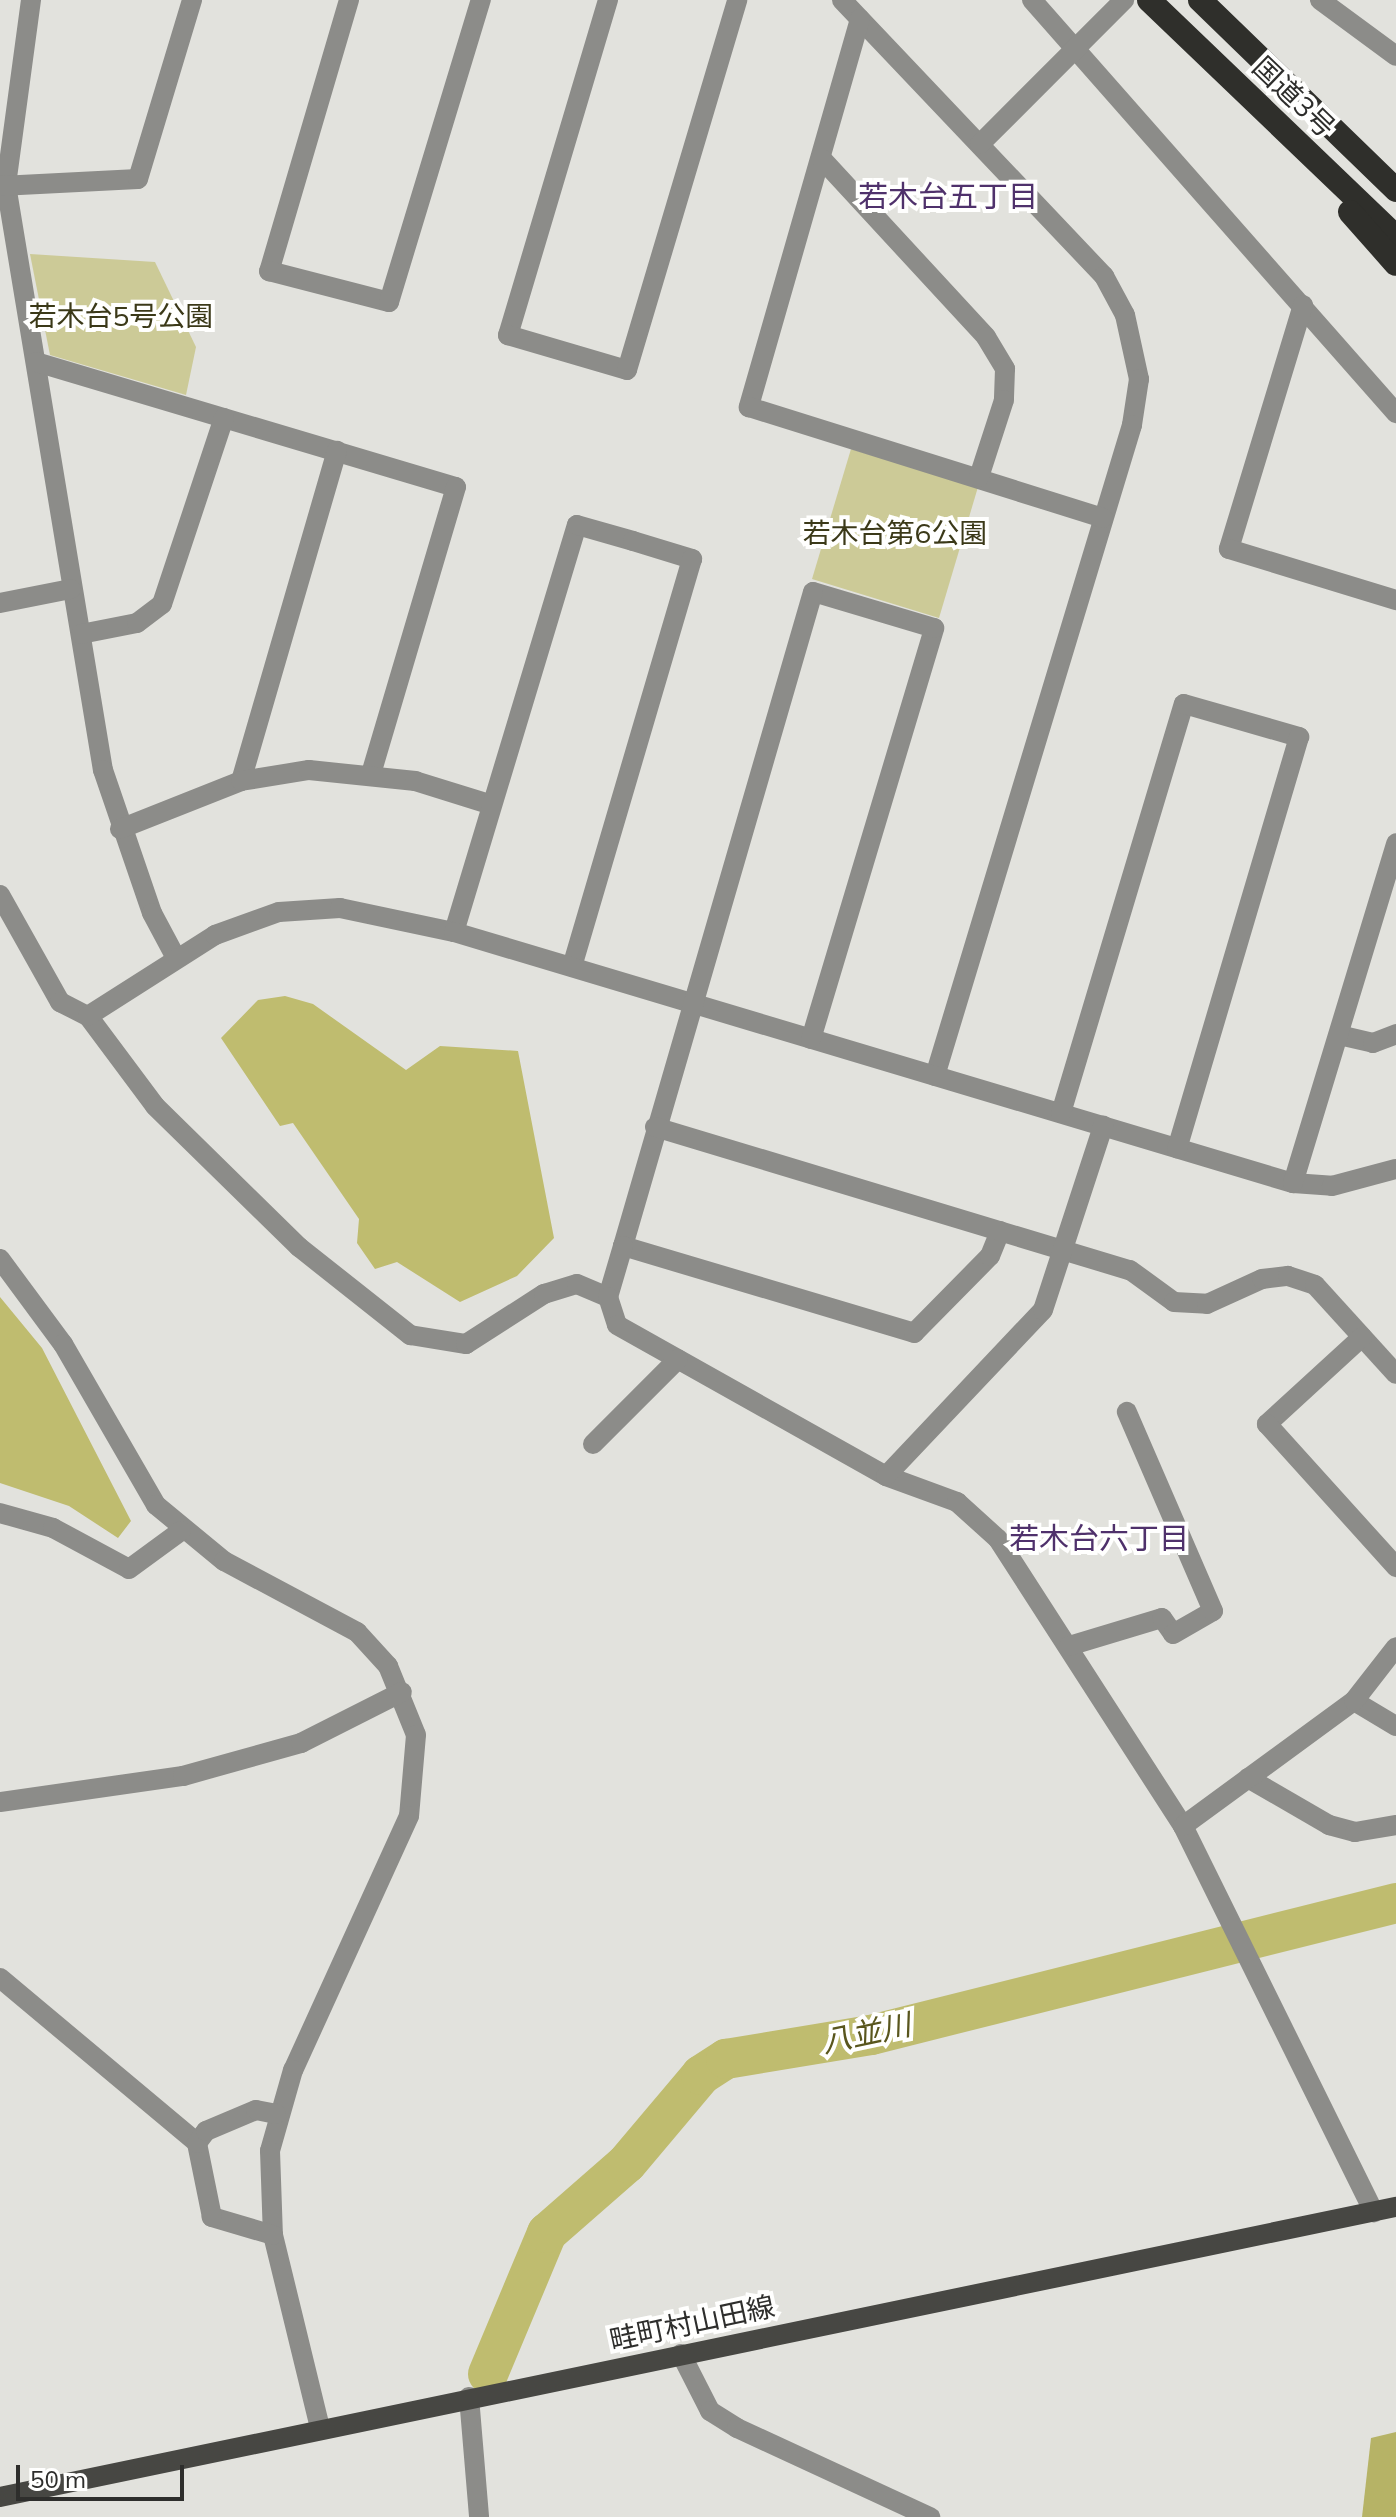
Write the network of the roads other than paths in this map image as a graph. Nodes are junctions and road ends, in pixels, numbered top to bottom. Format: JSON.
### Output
{"nodes":[{"id":1,"x":31,"y":0,"type":"edge"},
{"id":2,"x":192,"y":0,"type":"edge"},
{"id":3,"x":349,"y":0,"type":"edge"},
{"id":4,"x":481,"y":0,"type":"edge"},
{"id":5,"x":608,"y":0,"type":"edge"},
{"id":6,"x":737,"y":0,"type":"edge"},
{"id":7,"x":842,"y":0,"type":"edge"},
{"id":8,"x":1032,"y":0,"type":"edge"},
{"id":9,"x":1124,"y":0,"type":"edge"},
{"id":10,"x":1149,"y":0,"type":"edge"},
{"id":11,"x":1200,"y":0,"type":"edge"},
{"id":12,"x":1320,"y":0,"type":"edge"},
{"id":13,"x":860,"y":19,"type":"junction"},
{"id":14,"x":1077,"y":45,"type":"junction"},
{"id":15,"x":1396,"y":56,"type":"edge"},
{"id":16,"x":1257,"y":103,"type":"junction"},
{"id":17,"x":980,"y":144,"type":"junction"},
{"id":18,"x":821,"y":158,"type":"junction"},
{"id":19,"x":3,"y":185,"type":"edge"},
{"id":20,"x":1396,"y":190,"type":"edge"},
{"id":21,"x":1396,"y":237,"type":"edge"},
{"id":22,"x":1396,"y":264,"type":"edge"},
{"id":23,"x":1303,"y":305,"type":"junction"},
{"id":24,"x":36,"y":362,"type":"junction"},
{"id":25,"x":1396,"y":413,"type":"edge"},
{"id":26,"x":224,"y":418,"type":"junction"},
{"id":27,"x":337,"y":451,"type":"junction"},
{"id":28,"x":979,"y":477,"type":"junction"},
{"id":29,"x":1103,"y":518,"type":"junction"},
{"id":30,"x":71,"y":589,"type":"junction"},
{"id":31,"x":1396,"y":600,"type":"edge"},
{"id":32,"x":0,"y":603,"type":"edge"},
{"id":33,"x":81,"y":634,"type":"junction"},
{"id":34,"x":371,"y":774,"type":"junction"},
{"id":35,"x":241,"y":781,"type":"junction"},
{"id":36,"x":489,"y":804,"type":"junction"},
{"id":37,"x":120,"y":829,"type":"junction"},
{"id":38,"x":1396,"y":843,"type":"edge"},
{"id":39,"x":1392,"y":872,"type":"edge"},
{"id":40,"x":0,"y":895,"type":"edge"},
{"id":41,"x":454,"y":932,"type":"junction"},
{"id":42,"x":176,"y":958,"type":"junction"},
{"id":43,"x":572,"y":967,"type":"junction"},
{"id":44,"x":690,"y":1004,"type":"junction"},
{"id":45,"x":88,"y":1016,"type":"junction"},
{"id":46,"x":1396,"y":1034,"type":"edge"},
{"id":47,"x":1339,"y":1035,"type":"junction"},
{"id":48,"x":811,"y":1039,"type":"junction"},
{"id":49,"x":935,"y":1076,"type":"junction"},
{"id":50,"x":1061,"y":1113,"type":"junction"},
{"id":51,"x":1103,"y":1126,"type":"junction"},
{"id":52,"x":655,"y":1127,"type":"junction"},
{"id":53,"x":1177,"y":1148,"type":"junction"},
{"id":54,"x":1396,"y":1169,"type":"edge"},
{"id":55,"x":1293,"y":1183,"type":"junction"},
{"id":56,"x":1000,"y":1231,"type":"junction"},
{"id":57,"x":623,"y":1246,"type":"junction"},
{"id":58,"x":1066,"y":1251,"type":"junction"},
{"id":59,"x":0,"y":1259,"type":"edge"},
{"id":60,"x":608,"y":1297,"type":"junction"},
{"id":61,"x":1362,"y":1337,"type":"junction"},
{"id":62,"x":678,"y":1359,"type":"junction"},
{"id":63,"x":1396,"y":1374,"type":"edge"},
{"id":64,"x":1127,"y":1412,"type":"dead end"},
{"id":65,"x":593,"y":1444,"type":"dead end"},
{"id":66,"x":886,"y":1476,"type":"junction"},
{"id":67,"x":0,"y":1513,"type":"edge"},
{"id":68,"x":181,"y":1531,"type":"junction"},
{"id":69,"x":1396,"y":1567,"type":"edge"},
{"id":70,"x":1069,"y":1646,"type":"junction"},
{"id":71,"x":1396,"y":1647,"type":"edge"},
{"id":72,"x":402,"y":1692,"type":"junction"},
{"id":73,"x":1354,"y":1701,"type":"junction"},
{"id":74,"x":1396,"y":1726,"type":"edge"},
{"id":75,"x":1248,"y":1778,"type":"junction"},
{"id":76,"x":0,"y":1802,"type":"edge"},
{"id":77,"x":1396,"y":1825,"type":"edge"},
{"id":78,"x":1183,"y":1826,"type":"junction"},
{"id":79,"x":0,"y":1978,"type":"edge"},
{"id":80,"x":276,"y":2114,"type":"junction"},
{"id":81,"x":197,"y":2143,"type":"junction"},
{"id":82,"x":1396,"y":2207,"type":"edge"},
{"id":83,"x":1374,"y":2212,"type":"junction"},
{"id":84,"x":273,"y":2235,"type":"junction"},
{"id":85,"x":681,"y":2354,"type":"junction"},
{"id":86,"x":469,"y":2397,"type":"junction"},
{"id":87,"x":320,"y":2428,"type":"junction"},
{"id":88,"x":0,"y":2497,"type":"edge"},
{"id":89,"x":479,"y":2517,"type":"edge"},
{"id":90,"x":930,"y":2517,"type":"edge"}],
"edges":[{"from":1,"to":19,"type":"street"},
{"from":2,"to":19,"type":"street"},
{"from":3,"to":4,"type":"street"},
{"from":5,"to":6,"type":"street"},
{"from":7,"to":13,"type":"street"},
{"from":8,"to":14,"type":"street"},
{"from":9,"to":14,"type":"street"},
{"from":10,"to":16,"type":"highway","name":"国道3号"},
{"from":11,"to":20,"type":"highway","name":"国道3号"},
{"from":12,"to":15,"type":"street"},
{"from":13,"to":17,"type":"street"},
{"from":13,"to":18,"type":"street"},
{"from":14,"to":17,"type":"street"},
{"from":14,"to":23,"type":"street"},
{"from":16,"to":21,"type":"highway","name":"国道3号"},
{"from":16,"to":22,"type":"highway"},
{"from":17,"to":29,"type":"street"},
{"from":18,"to":28,"type":"street"},
{"from":18,"to":28,"type":"street"},
{"from":19,"to":24,"type":"street"},
{"from":23,"to":25,"type":"street"},
{"from":23,"to":31,"type":"street"},
{"from":24,"to":26,"type":"street"},
{"from":24,"to":30,"type":"street"},
{"from":26,"to":27,"type":"street"},
{"from":26,"to":33,"type":"street"},
{"from":27,"to":34,"type":"street"},
{"from":27,"to":35,"type":"street"},
{"from":28,"to":29,"type":"street"},
{"from":29,"to":49,"type":"street"},
{"from":30,"to":32,"type":"street"},
{"from":30,"to":33,"type":"street"},
{"from":33,"to":37,"type":"street"},
{"from":34,"to":35,"type":"street"},
{"from":34,"to":36,"type":"street"},
{"from":35,"to":37,"type":"street"},
{"from":36,"to":41,"type":"street"},
{"from":36,"to":43,"type":"street"},
{"from":37,"to":42,"type":"street"},
{"from":38,"to":39,"type":"street"},
{"from":39,"to":47,"type":"street"},
{"from":40,"to":45,"type":"street"},
{"from":41,"to":42,"type":"street"},
{"from":41,"to":43,"type":"street"},
{"from":42,"to":45,"type":"street"},
{"from":43,"to":44,"type":"street"},
{"from":44,"to":48,"type":"street"},
{"from":44,"to":48,"type":"street"},
{"from":44,"to":52,"type":"street"},
{"from":45,"to":60,"type":"street"},
{"from":46,"to":47,"type":"street"},
{"from":47,"to":55,"type":"street"},
{"from":48,"to":49,"type":"street"},
{"from":49,"to":50,"type":"street"},
{"from":50,"to":51,"type":"street"},
{"from":50,"to":53,"type":"street"},
{"from":51,"to":53,"type":"street"},
{"from":51,"to":58,"type":"street"},
{"from":52,"to":56,"type":"street"},
{"from":52,"to":57,"type":"street"},
{"from":53,"to":55,"type":"street"},
{"from":54,"to":55,"type":"street"},
{"from":56,"to":57,"type":"street"},
{"from":56,"to":58,"type":"street"},
{"from":57,"to":60,"type":"street"},
{"from":58,"to":61,"type":"street"},
{"from":58,"to":66,"type":"street"},
{"from":59,"to":68,"type":"street"},
{"from":60,"to":62,"type":"street"},
{"from":61,"to":63,"type":"street"},
{"from":61,"to":69,"type":"street"},
{"from":62,"to":65,"type":"street"},
{"from":62,"to":66,"type":"street"},
{"from":64,"to":70,"type":"street"},
{"from":66,"to":70,"type":"street"},
{"from":67,"to":68,"type":"street"},
{"from":68,"to":72,"type":"street"},
{"from":70,"to":78,"type":"street"},
{"from":71,"to":73,"type":"street"},
{"from":72,"to":76,"type":"street"},
{"from":72,"to":80,"type":"street"},
{"from":73,"to":74,"type":"street"},
{"from":73,"to":75,"type":"street"},
{"from":75,"to":77,"type":"street"},
{"from":75,"to":78,"type":"street"},
{"from":78,"to":83,"type":"street"},
{"from":79,"to":81,"type":"street"},
{"from":80,"to":81,"type":"street"},
{"from":80,"to":84,"type":"street"},
{"from":81,"to":84,"type":"street"},
{"from":82,"to":83,"type":"main road","name":"畦町村山田線"},
{"from":83,"to":85,"type":"main road","name":"畦町村山田線"},
{"from":84,"to":87,"type":"street"},
{"from":85,"to":86,"type":"main road","name":"畦町村山田線"},
{"from":85,"to":90,"type":"street"},
{"from":86,"to":87,"type":"main road","name":"畦町村山田線"},
{"from":86,"to":89,"type":"street"},
{"from":87,"to":88,"type":"main road","name":"畦町村山田線"}]}
